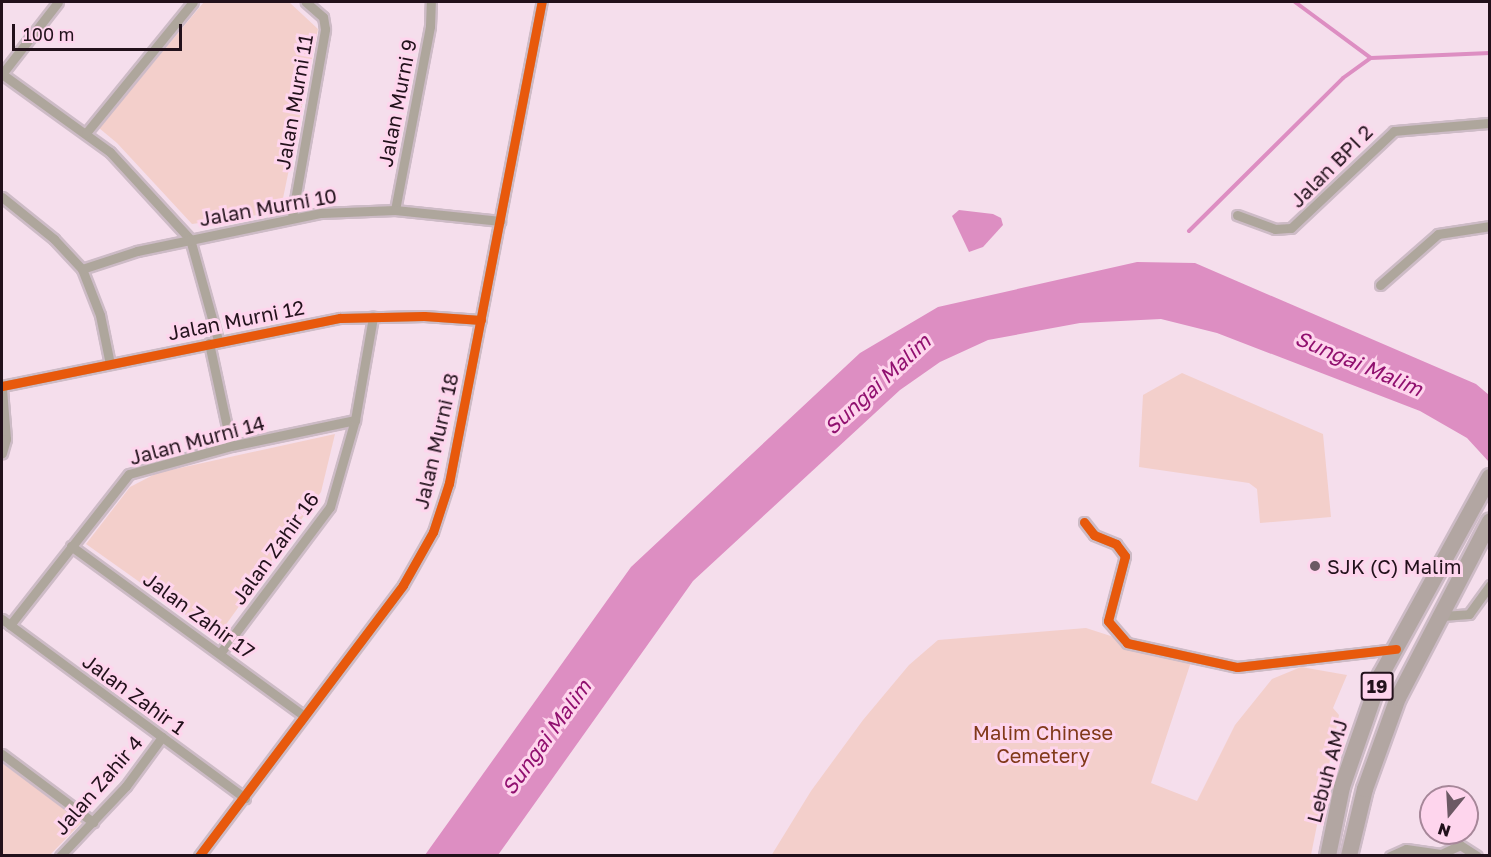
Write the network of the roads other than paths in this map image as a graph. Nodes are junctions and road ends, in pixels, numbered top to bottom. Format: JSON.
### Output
{"nodes":[{"id":1,"x":57,"y":2,"type":"edge"},
{"id":2,"x":193,"y":2,"type":"edge"},
{"id":3,"x":306,"y":2,"type":"edge"},
{"id":4,"x":431,"y":2,"type":"edge"},
{"id":5,"x":543,"y":2,"type":"edge"},
{"id":6,"x":2,"y":74,"type":"edge"},
{"id":7,"x":1490,"y":123,"type":"edge"},
{"id":8,"x":86,"y":133,"type":"junction"},
{"id":9,"x":2,"y":196,"type":"edge"},
{"id":10,"x":395,"y":210,"type":"junction"},
{"id":11,"x":1237,"y":215,"type":"dead end"},
{"id":12,"x":292,"y":217,"type":"junction"},
{"id":13,"x":500,"y":221,"type":"junction"},
{"id":14,"x":1490,"y":226,"type":"edge"},
{"id":15,"x":190,"y":239,"type":"junction"},
{"id":16,"x":82,"y":269,"type":"junction"},
{"id":17,"x":1380,"y":285,"type":"dead end"},
{"id":18,"x":374,"y":317,"type":"junction"},
{"id":19,"x":481,"y":320,"type":"junction"},
{"id":20,"x":213,"y":342,"type":"junction"},
{"id":21,"x":110,"y":364,"type":"junction"},
{"id":22,"x":2,"y":387,"type":"edge"},
{"id":23,"x":355,"y":420,"type":"junction"},
{"id":24,"x":231,"y":446,"type":"junction"},
{"id":25,"x":2,"y":453,"type":"edge"},
{"id":26,"x":1490,"y":477,"type":"edge"},
{"id":27,"x":1490,"y":521,"type":"edge"},
{"id":28,"x":1084,"y":522,"type":"dead end"},
{"id":29,"x":71,"y":546,"type":"junction"},
{"id":30,"x":1490,"y":585,"type":"edge"},
{"id":31,"x":1442,"y":616,"type":"junction"},
{"id":32,"x":2,"y":619,"type":"edge"},
{"id":33,"x":10,"y":625,"type":"junction"},
{"id":34,"x":1396,"y":649,"type":"junction"},
{"id":35,"x":220,"y":652,"type":"junction"},
{"id":36,"x":304,"y":716,"type":"junction"},
{"id":37,"x":162,"y":737,"type":"junction"},
{"id":38,"x":2,"y":754,"type":"edge"},
{"id":39,"x":245,"y":798,"type":"junction"},
{"id":40,"x":93,"y":822,"type":"junction"},
{"id":41,"x":60,"y":855,"type":"edge"},
{"id":42,"x":200,"y":855,"type":"edge"},
{"id":43,"x":1328,"y":855,"type":"edge"},
{"id":44,"x":1349,"y":855,"type":"edge"},
{"id":45,"x":1390,"y":855,"type":"edge"},
{"id":46,"x":1443,"y":855,"type":"edge"},
{"id":47,"x":1477,"y":855,"type":"edge"}],
"edges":[{"from":1,"to":6,"type":"street"},
{"from":2,"to":8,"type":"street"},
{"from":3,"to":12,"type":"street","name":"Jalan Murni 11"},
{"from":4,"to":10,"type":"street","name":"Jalan Murni 9"},
{"from":5,"to":13,"type":"street","name":"Jalan Murni 18"},
{"from":6,"to":8,"type":"street"},
{"from":7,"to":11,"type":"street","name":"Jalan BPI 2"},
{"from":8,"to":15,"type":"street"},
{"from":9,"to":16,"type":"street"},
{"from":10,"to":12,"type":"street","name":"Jalan Murni 10"},
{"from":10,"to":13,"type":"street","name":"Jalan Murni 10"},
{"from":12,"to":15,"type":"street","name":"Jalan Murni 10"},
{"from":13,"to":19,"type":"street","name":"Jalan Murni 18"},
{"from":14,"to":17,"type":"street"},
{"from":15,"to":16,"type":"street","name":"Jalan Murni 10"},
{"from":15,"to":20,"type":"street"},
{"from":16,"to":21,"type":"street"},
{"from":18,"to":19,"type":"street","name":"Jalan Murni 12"},
{"from":18,"to":20,"type":"street","name":"Jalan Murni 12"},
{"from":18,"to":23,"type":"street","name":"Jalan Zahir 16"},
{"from":19,"to":36,"type":"street","name":"Jalan Murni 18"},
{"from":20,"to":21,"type":"street","name":"Jalan Murni 12"},
{"from":20,"to":24,"type":"street"},
{"from":21,"to":22,"type":"street","name":"Jalan Murni 12"},
{"from":22,"to":25,"type":"street"},
{"from":23,"to":24,"type":"street","name":"Jalan Murni 14"},
{"from":23,"to":35,"type":"street","name":"Jalan Zahir 16"},
{"from":24,"to":29,"type":"street","name":"Jalan Murni 14"},
{"from":26,"to":34,"type":"highway","name":"Lebuh AMJ","number":"19"},
{"from":27,"to":31,"type":"highway","name":"Lebuh AMJ","number":"19"},
{"from":28,"to":34,"type":"street"},
{"from":29,"to":33,"type":"street","name":"Jalan Murni 14"},
{"from":29,"to":35,"type":"street","name":"Jalan Zahir 17"},
{"from":30,"to":31,"type":"street"},
{"from":31,"to":44,"type":"highway","name":"Lebuh AMJ","number":"19"},
{"from":32,"to":33,"type":"street","name":"Jalan Zahir 1"},
{"from":33,"to":37,"type":"street","name":"Jalan Zahir 1"},
{"from":34,"to":43,"type":"highway","name":"Lebuh AMJ","number":"19"},
{"from":35,"to":36,"type":"street","name":"Jalan Zahir 17"},
{"from":36,"to":39,"type":"street","name":"Jalan Murni 18"},
{"from":37,"to":39,"type":"street","name":"Jalan Zahir 1"},
{"from":37,"to":40,"type":"street","name":"Jalan Zahir 4"},
{"from":38,"to":40,"type":"street"},
{"from":39,"to":42,"type":"street","name":"Jalan Murni 18"},
{"from":40,"to":41,"type":"street","name":"Jalan Zahir 4"},
{"from":45,"to":46,"type":"street"},
{"from":46,"to":47,"type":"street"}]}
